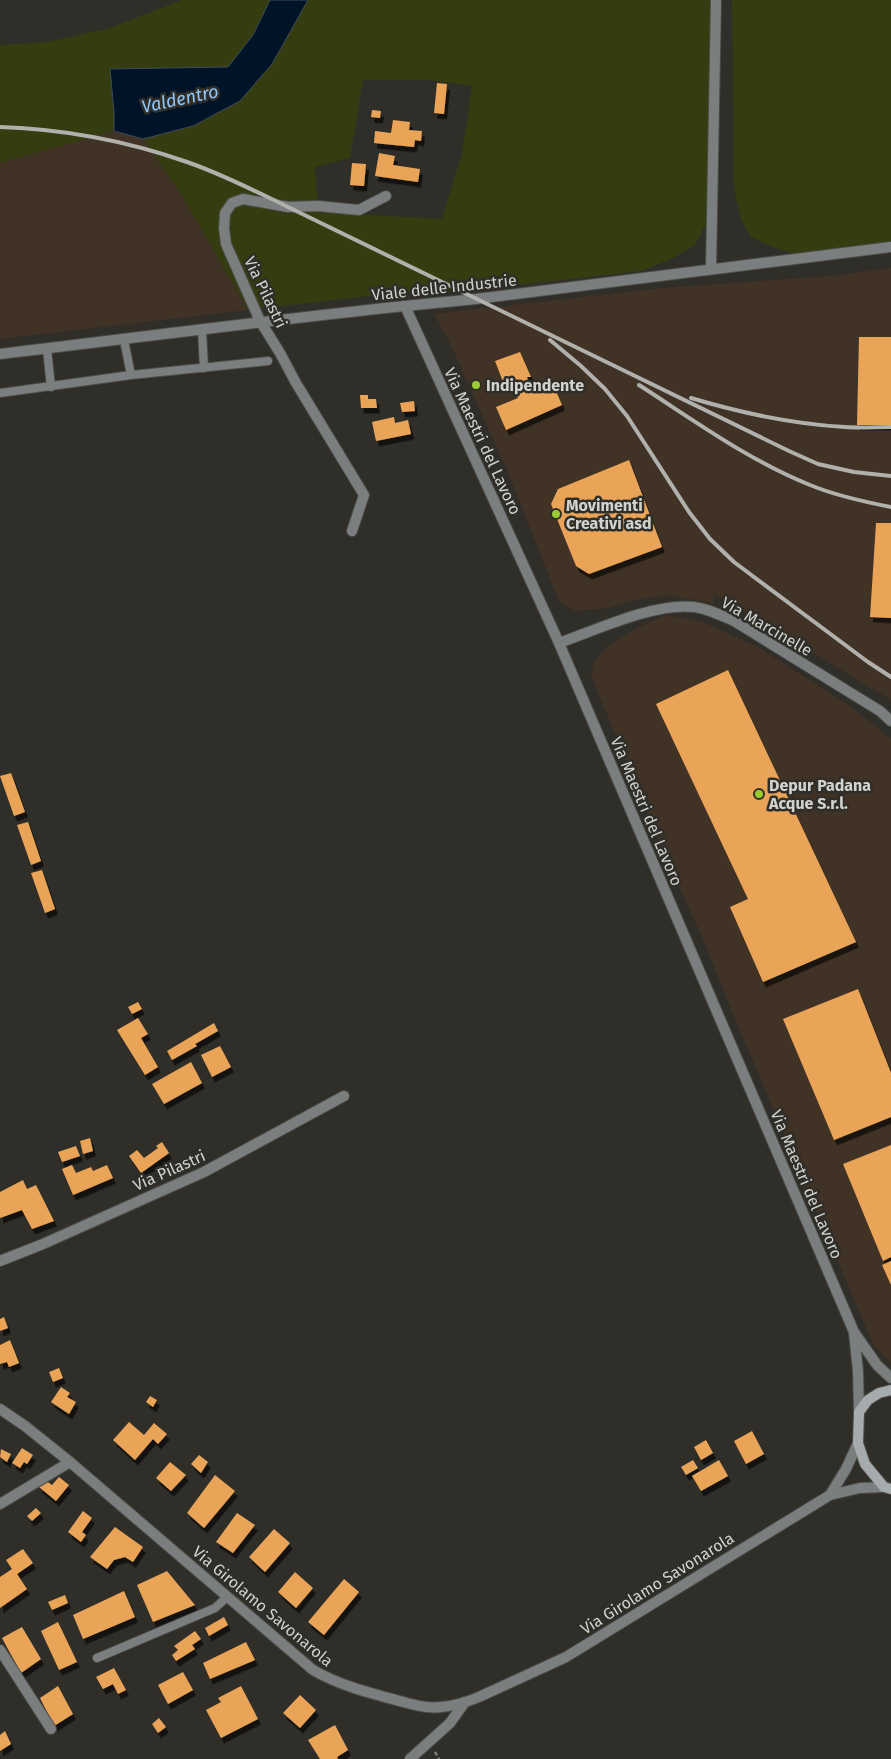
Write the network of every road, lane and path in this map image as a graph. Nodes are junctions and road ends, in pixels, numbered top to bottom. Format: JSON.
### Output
{"nodes":[{"id":1,"x":716,"y":0,"type":"edge"},
{"id":2,"x":386,"y":196,"type":"dead end"},
{"id":3,"x":891,"y":247,"type":"edge"},
{"id":4,"x":711,"y":269,"type":"junction"},
{"id":5,"x":405,"y":306,"type":"junction"},
{"id":6,"x":260,"y":322,"type":"junction"},
{"id":7,"x":202,"y":330,"type":"junction"},
{"id":8,"x":124,"y":340,"type":"junction"},
{"id":9,"x":47,"y":349,"type":"junction"},
{"id":10,"x":0,"y":354,"type":"edge"},
{"id":11,"x":268,"y":361,"type":"dead end"},
{"id":12,"x":204,"y":368,"type":"junction"},
{"id":13,"x":131,"y":376,"type":"junction"},
{"id":14,"x":51,"y":387,"type":"junction"},
{"id":15,"x":0,"y":393,"type":"edge"},
{"id":16,"x":352,"y":530,"type":"dead end"},
{"id":17,"x":559,"y":643,"type":"junction"},
{"id":18,"x":891,"y":721,"type":"edge"},
{"id":19,"x":344,"y":1096,"type":"dead end"},
{"id":20,"x":0,"y":1260,"type":"edge"},
{"id":21,"x":854,"y":1332,"type":"junction"},
{"id":22,"x":891,"y":1378,"type":"edge"},
{"id":23,"x":891,"y":1390,"type":"edge"},
{"id":24,"x":0,"y":1409,"type":"edge"},
{"id":25,"x":859,"y":1412,"type":"junction"},
{"id":26,"x":858,"y":1443,"type":"junction"},
{"id":27,"x":70,"y":1462,"type":"junction"},
{"id":28,"x":887,"y":1488,"type":"edge"},
{"id":29,"x":830,"y":1495,"type":"junction"},
{"id":30,"x":0,"y":1504,"type":"edge"},
{"id":31,"x":227,"y":1597,"type":"junction"},
{"id":32,"x":0,"y":1650,"type":"edge"},
{"id":33,"x":97,"y":1658,"type":"dead end"},
{"id":34,"x":465,"y":1702,"type":"junction"},
{"id":35,"x":51,"y":1729,"type":"dead end"},
{"id":36,"x":410,"y":1759,"type":"edge"}],
"edges":[{"from":1,"to":4,"type":"street"},
{"from":2,"to":6,"type":"street","name":"Via Pilastri"},
{"from":3,"to":4,"type":"street","name":"Viale delle Industrie"},
{"from":4,"to":5,"type":"street","name":"Viale delle Industrie"},
{"from":5,"to":6,"type":"street","name":"Viale delle Industrie"},
{"from":5,"to":17,"type":"street","name":"Via Maestri del Lavoro"},
{"from":6,"to":7,"type":"street","name":"Viale delle Industrie"},
{"from":6,"to":16,"type":"street","name":"Via Pilastri"},
{"from":7,"to":8,"type":"street","name":"Viale delle Industrie"},
{"from":7,"to":12,"type":"lane"},
{"from":8,"to":9,"type":"street","name":"Viale delle Industrie"},
{"from":8,"to":13,"type":"lane"},
{"from":9,"to":10,"type":"street","name":"Viale delle Industrie"},
{"from":9,"to":14,"type":"lane"},
{"from":11,"to":12,"type":"lane"},
{"from":12,"to":13,"type":"lane"},
{"from":13,"to":14,"type":"lane"},
{"from":14,"to":15,"type":"lane"},
{"from":17,"to":18,"type":"street","name":"Via Marcinelle"},
{"from":17,"to":21,"type":"street","name":"Via Maestri del Lavoro"},
{"from":19,"to":20,"type":"street","name":"Via Pilastri"},
{"from":21,"to":22,"type":"street"},
{"from":21,"to":25,"type":"street"},
{"from":23,"to":25,"type":"main road"},
{"from":24,"to":27,"type":"street","name":"Via Girolamo Savonarola"},
{"from":25,"to":26,"type":"main road","name":"Via Girolamo Savonarola"},
{"from":26,"to":28,"type":"main road","name":"Via Girolamo Savonarola"},
{"from":26,"to":29,"type":"street","name":"Via Girolamo Savonarola"},
{"from":27,"to":30,"type":"street"},
{"from":27,"to":31,"type":"street","name":"Via Girolamo Savonarola"},
{"from":28,"to":29,"type":"street","name":"Via Girolamo Savonarola"},
{"from":29,"to":34,"type":"street","name":"Via Girolamo Savonarola"},
{"from":31,"to":33,"type":"lane"},
{"from":31,"to":34,"type":"street","name":"Via Girolamo Savonarola"},
{"from":32,"to":35,"type":"street"},
{"from":34,"to":36,"type":"street"}]}
